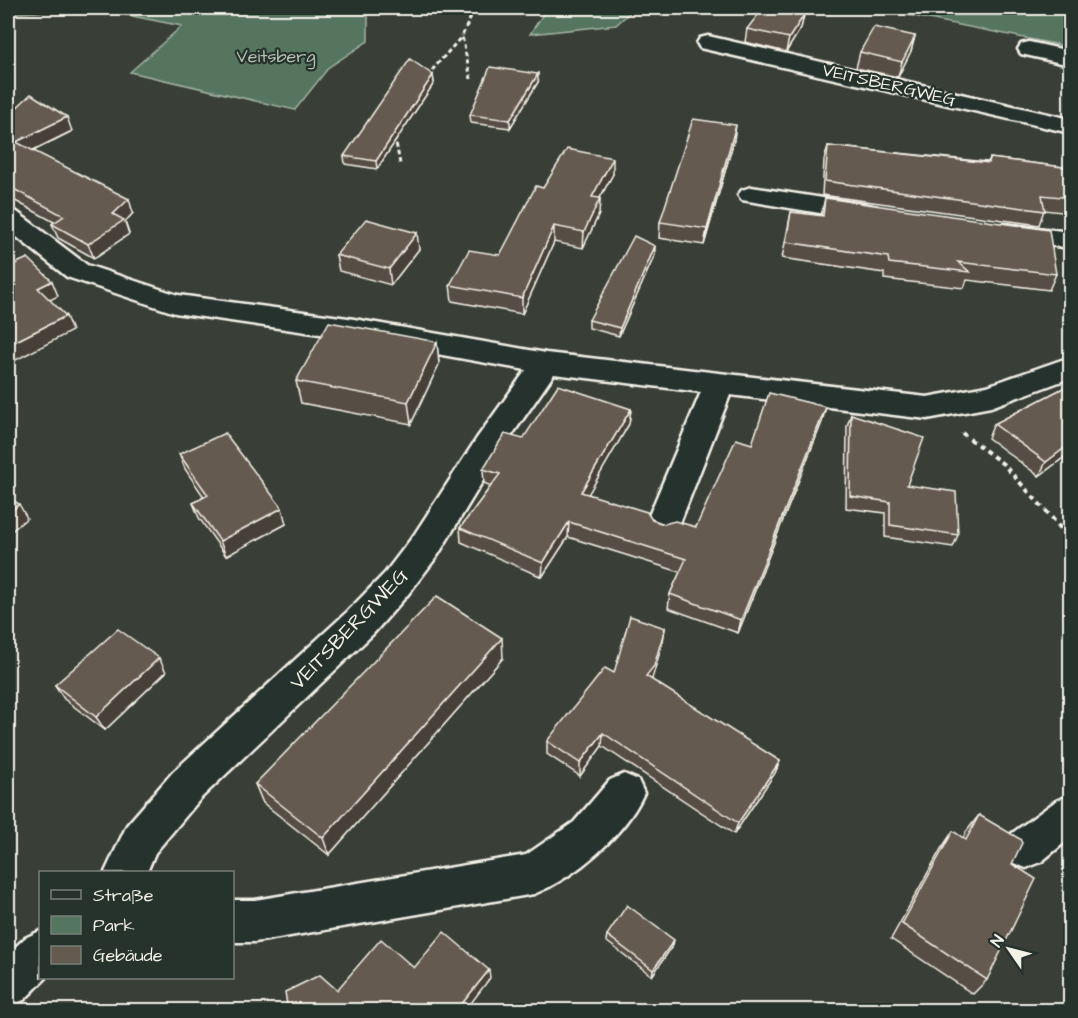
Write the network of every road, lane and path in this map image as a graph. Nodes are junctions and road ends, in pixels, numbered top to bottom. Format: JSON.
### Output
{"nodes":[{"id":1,"x":476,"y":8,"type":"edge"},
{"id":2,"x":462,"y":36,"type":"junction"},
{"id":3,"x":708,"y":43,"type":"dead end"},
{"id":4,"x":1029,"y":49,"type":"dead end"},
{"id":5,"x":1071,"y":58,"type":"edge"},
{"id":6,"x":424,"y":79,"type":"edge"},
{"id":7,"x":471,"y":79,"type":"dead end"},
{"id":8,"x":1071,"y":126,"type":"edge"},
{"id":9,"x":394,"y":131,"type":"edge"},
{"id":10,"x":399,"y":164,"type":"dead end"},
{"id":11,"x":751,"y":195,"type":"dead end"},
{"id":12,"x":897,"y":217,"type":"edge"},
{"id":13,"x":8,"y":218,"type":"edge"},
{"id":14,"x":980,"y":228,"type":"edge"},
{"id":15,"x":1071,"y":240,"type":"edge"},
{"id":16,"x":546,"y":363,"type":"junction"},
{"id":17,"x":1071,"y":367,"type":"edge"},
{"id":18,"x":720,"y":383,"type":"junction"},
{"id":19,"x":927,"y":408,"type":"junction"},
{"id":20,"x":663,"y":523,"type":"edge"},
{"id":21,"x":1071,"y":542,"type":"edge"},
{"id":22,"x":624,"y":793,"type":"dead end"},
{"id":23,"x":1071,"y":814,"type":"edge"},
{"id":24,"x":1026,"y":848,"type":"dead end"},
{"id":25,"x":126,"y":871,"type":"edge"},
{"id":26,"x":234,"y":921,"type":"edge"},
{"id":27,"x":39,"y":954,"type":"edge"},
{"id":28,"x":8,"y":984,"type":"edge"}],
"edges":[{"from":1,"to":2,"type":"path"},
{"from":2,"to":6,"type":"path"},
{"from":2,"to":7,"type":"path"},
{"from":3,"to":8,"type":"street","name":"VEITSBERGWEG"},
{"from":4,"to":5,"type":"street"},
{"from":9,"to":10,"type":"path"},
{"from":11,"to":12,"type":"street"},
{"from":13,"to":16,"type":"street"},
{"from":14,"to":15,"type":"street"},
{"from":16,"to":18,"type":"street"},
{"from":16,"to":25,"type":"street","name":"VEITSBERGWEG"},
{"from":17,"to":19,"type":"street"},
{"from":18,"to":19,"type":"street"},
{"from":18,"to":20,"type":"street"},
{"from":19,"to":21,"type":"path"},
{"from":22,"to":26,"type":"street"},
{"from":23,"to":24,"type":"street"},
{"from":27,"to":28,"type":"street"}]}
